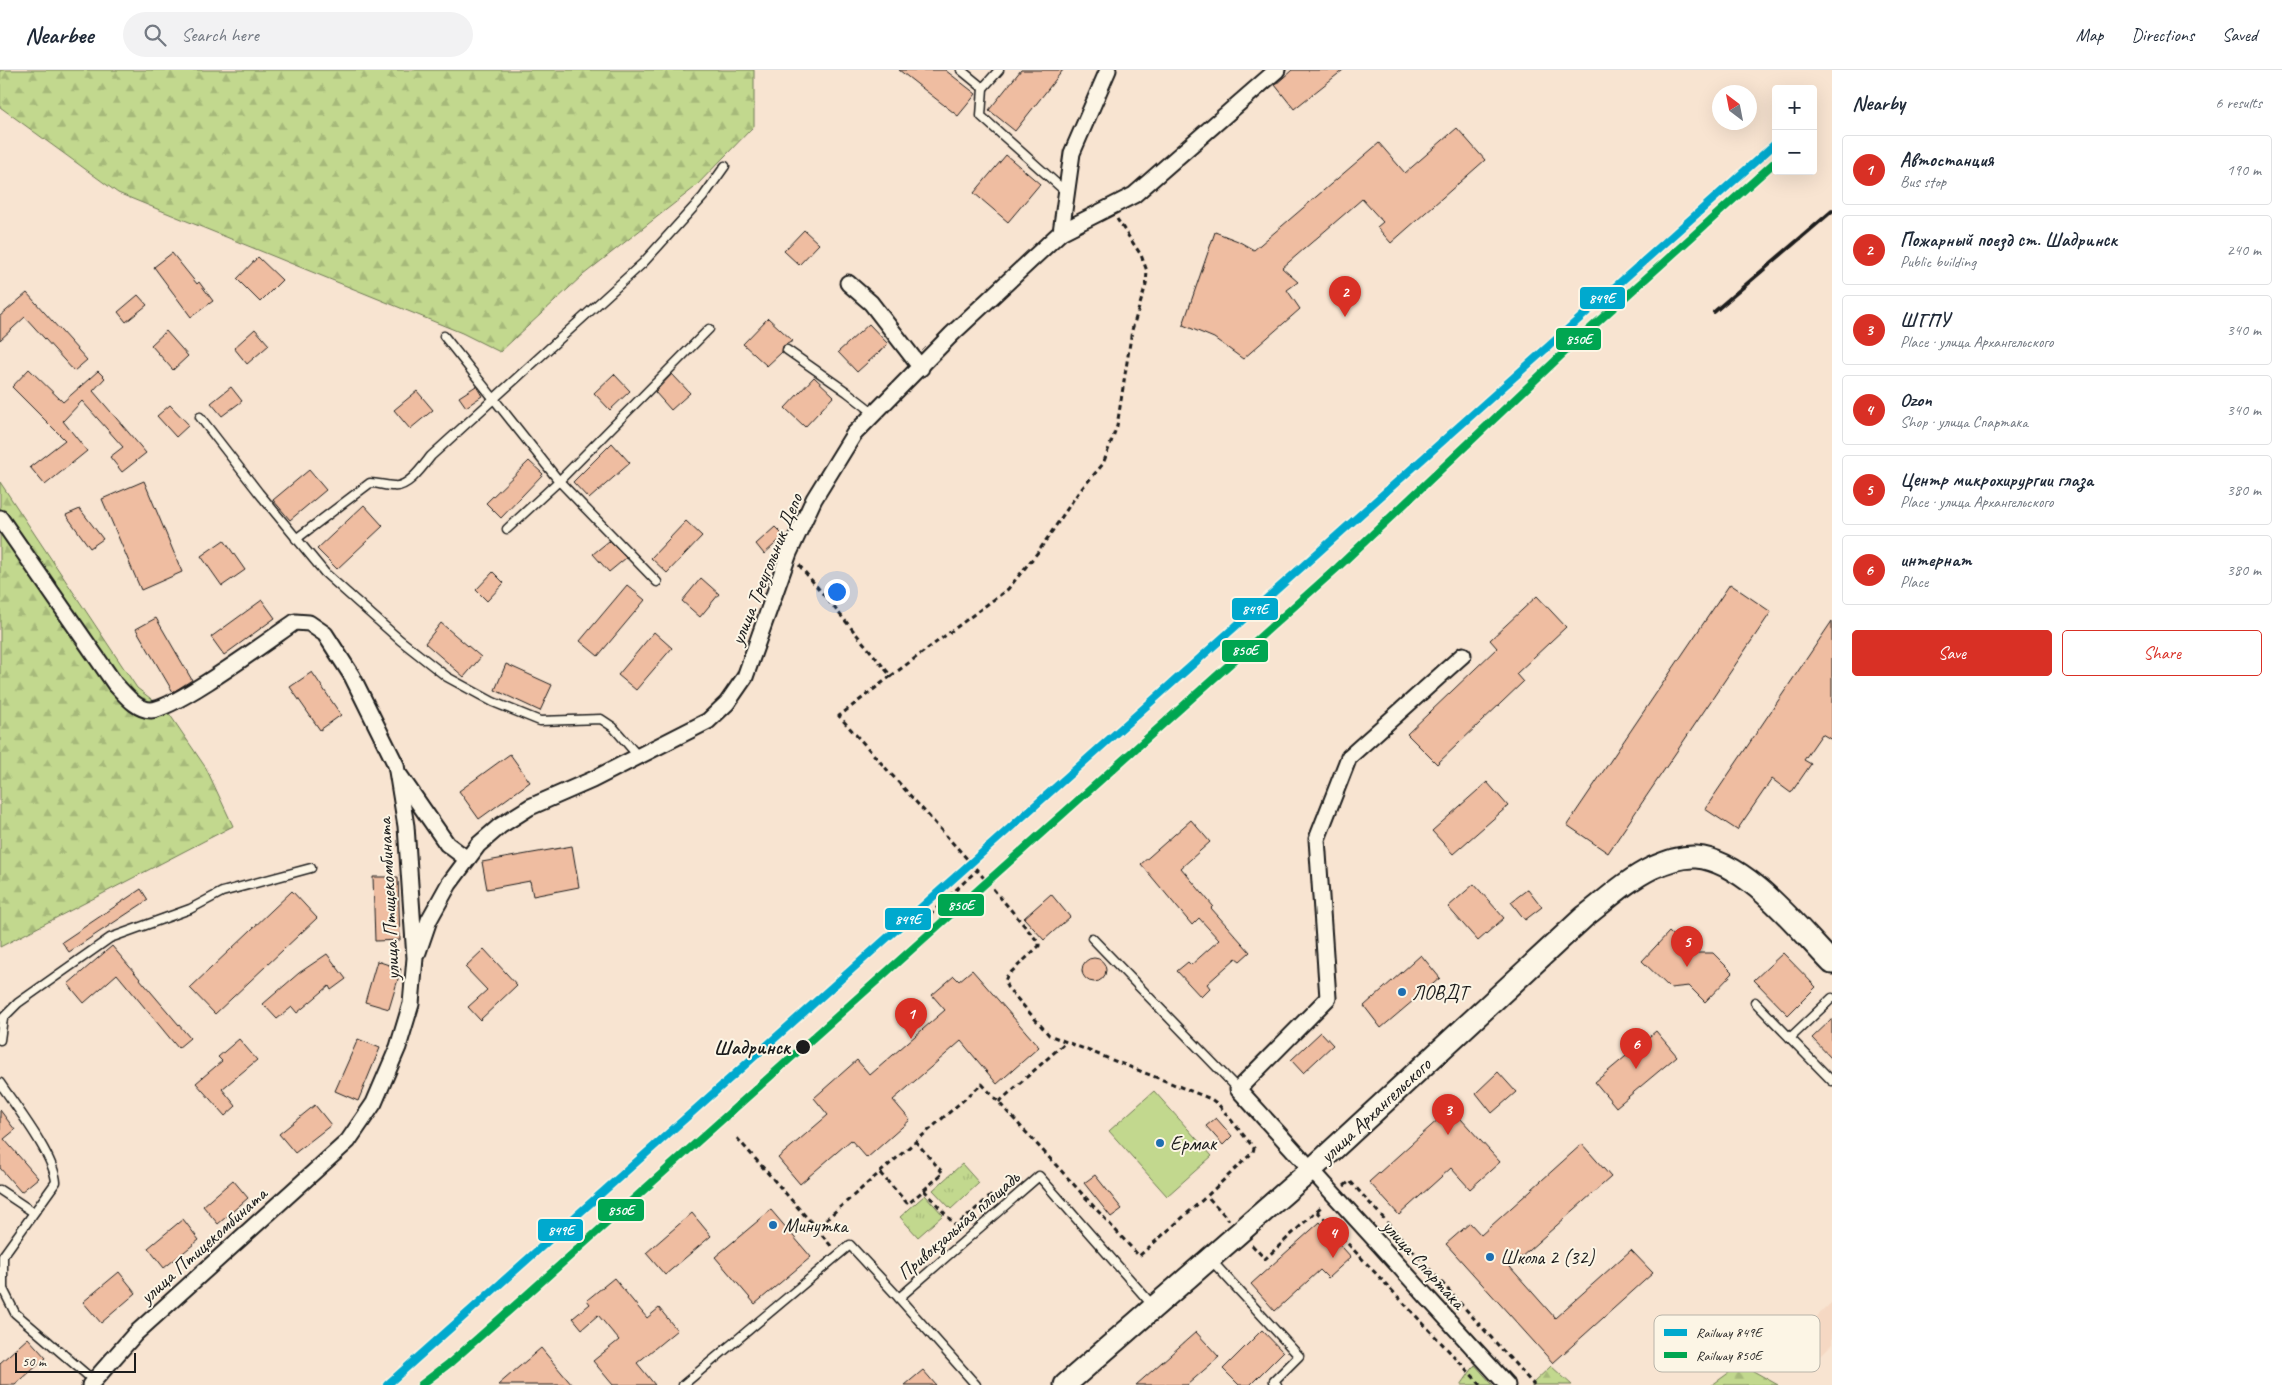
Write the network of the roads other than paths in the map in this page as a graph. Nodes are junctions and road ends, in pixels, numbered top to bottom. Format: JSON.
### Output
{"nodes":[{"id":1,"x":961,"y":70,"type":"edge"},
{"id":2,"x":999,"y":70,"type":"edge"},
{"id":3,"x":1108,"y":70,"type":"edge"},
{"id":4,"x":1277,"y":70,"type":"edge"},
{"id":5,"x":983,"y":88,"type":"junction"},
{"id":6,"x":725,"y":166,"type":"dead end"},
{"id":7,"x":1066,"y":192,"type":"junction"},
{"id":8,"x":1060,"y":232,"type":"junction"},
{"id":9,"x":848,"y":283,"type":"dead end"},
{"id":10,"x":709,"y":329,"type":"dead end"},
{"id":11,"x":444,"y":336,"type":"dead end"},
{"id":12,"x":787,"y":350,"type":"dead end"},
{"id":13,"x":921,"y":368,"type":"junction"},
{"id":14,"x":494,"y":400,"type":"junction"},
{"id":15,"x":874,"y":413,"type":"junction"},
{"id":16,"x":200,"y":417,"type":"dead end"},
{"id":17,"x":559,"y":481,"type":"junction"},
{"id":18,"x":0,"y":518,"type":"edge"},
{"id":19,"x":507,"y":529,"type":"dead end"},
{"id":20,"x":296,"y":539,"type":"junction"},
{"id":21,"x":657,"y":582,"type":"dead end"},
{"id":22,"x":1464,"y":655,"type":"dead end"},
{"id":23,"x":638,"y":756,"type":"junction"},
{"id":24,"x":397,"y":770,"type":"junction"},
{"id":25,"x":467,"y":859,"type":"junction"},
{"id":26,"x":311,"y":868,"type":"dead end"},
{"id":27,"x":1092,"y":938,"type":"dead end"},
{"id":28,"x":415,"y":958,"type":"junction"},
{"id":29,"x":1832,"y":963,"type":"edge"},
{"id":30,"x":1832,"y":998,"type":"edge"},
{"id":31,"x":1755,"y":1002,"type":"dead end"},
{"id":32,"x":1790,"y":1038,"type":"junction"},
{"id":33,"x":0,"y":1040,"type":"edge"},
{"id":34,"x":1832,"y":1081,"type":"edge"},
{"id":35,"x":0,"y":1083,"type":"edge"},
{"id":36,"x":1238,"y":1089,"type":"junction"},
{"id":37,"x":1311,"y":1170,"type":"junction"},
{"id":38,"x":0,"y":1190,"type":"edge"},
{"id":39,"x":33,"y":1212,"type":"junction"},
{"id":40,"x":1211,"y":1259,"type":"junction"},
{"id":41,"x":899,"y":1298,"type":"junction"},
{"id":42,"x":1155,"y":1308,"type":"junction"},
{"id":43,"x":92,"y":1383,"type":"edge"},
{"id":44,"x":682,"y":1385,"type":"edge"},
{"id":45,"x":976,"y":1385,"type":"edge"},
{"id":46,"x":1065,"y":1385,"type":"edge"},
{"id":47,"x":1277,"y":1385,"type":"edge"},
{"id":48,"x":1507,"y":1385,"type":"edge"}],
"edges":[{"from":1,"to":5,"type":"lane"},
{"from":2,"to":5,"type":"lane"},
{"from":3,"to":7,"type":"street"},
{"from":4,"to":8,"type":"street","name":"улица Треугольник Депо"},
{"from":5,"to":7,"type":"lane"},
{"from":6,"to":14,"type":"lane"},
{"from":7,"to":8,"type":"street"},
{"from":8,"to":13,"type":"street","name":"улица Треугольник Депо"},
{"from":9,"to":13,"type":"street"},
{"from":10,"to":17,"type":"lane"},
{"from":11,"to":14,"type":"lane"},
{"from":12,"to":15,"type":"lane"},
{"from":13,"to":15,"type":"street","name":"улица Треугольник Депо"},
{"from":14,"to":17,"type":"lane"},
{"from":14,"to":20,"type":"lane"},
{"from":15,"to":23,"type":"street","name":"улица Треугольник Депо"},
{"from":16,"to":20,"type":"lane"},
{"from":17,"to":19,"type":"lane"},
{"from":17,"to":21,"type":"lane"},
{"from":18,"to":24,"type":"street","name":"улица Птицекомбината"},
{"from":20,"to":23,"type":"lane"},
{"from":22,"to":36,"type":"street"},
{"from":23,"to":25,"type":"street","name":"улица Треугольник Депо"},
{"from":24,"to":25,"type":"street"},
{"from":24,"to":28,"type":"street","name":"улица Птицекомбината"},
{"from":25,"to":28,"type":"street","name":"улица Треугольник Депо"},
{"from":26,"to":33,"type":"lane"},
{"from":27,"to":36,"type":"lane"},
{"from":28,"to":43,"type":"street","name":"улица Птицекомбината"},
{"from":29,"to":37,"type":"street","name":"улица Архангельского"},
{"from":30,"to":32,"type":"lane"},
{"from":31,"to":32,"type":"lane"},
{"from":32,"to":34,"type":"lane"},
{"from":35,"to":39,"type":"lane"},
{"from":36,"to":37,"type":"street","name":"улица Спартака"},
{"from":37,"to":40,"type":"street","name":"улица Архангельского"},
{"from":37,"to":48,"type":"street","name":"улица Спартака"},
{"from":38,"to":39,"type":"lane"},
{"from":39,"to":43,"type":"lane"},
{"from":40,"to":42,"type":"street","name":"улица Архангельского"},
{"from":40,"to":47,"type":"lane"},
{"from":41,"to":42,"type":"lane","name":"Привокзальная площадь"},
{"from":41,"to":44,"type":"lane"},
{"from":41,"to":45,"type":"lane","name":"Привокзальная площадь"},
{"from":42,"to":46,"type":"street","name":"улица Архангельского"}]}
